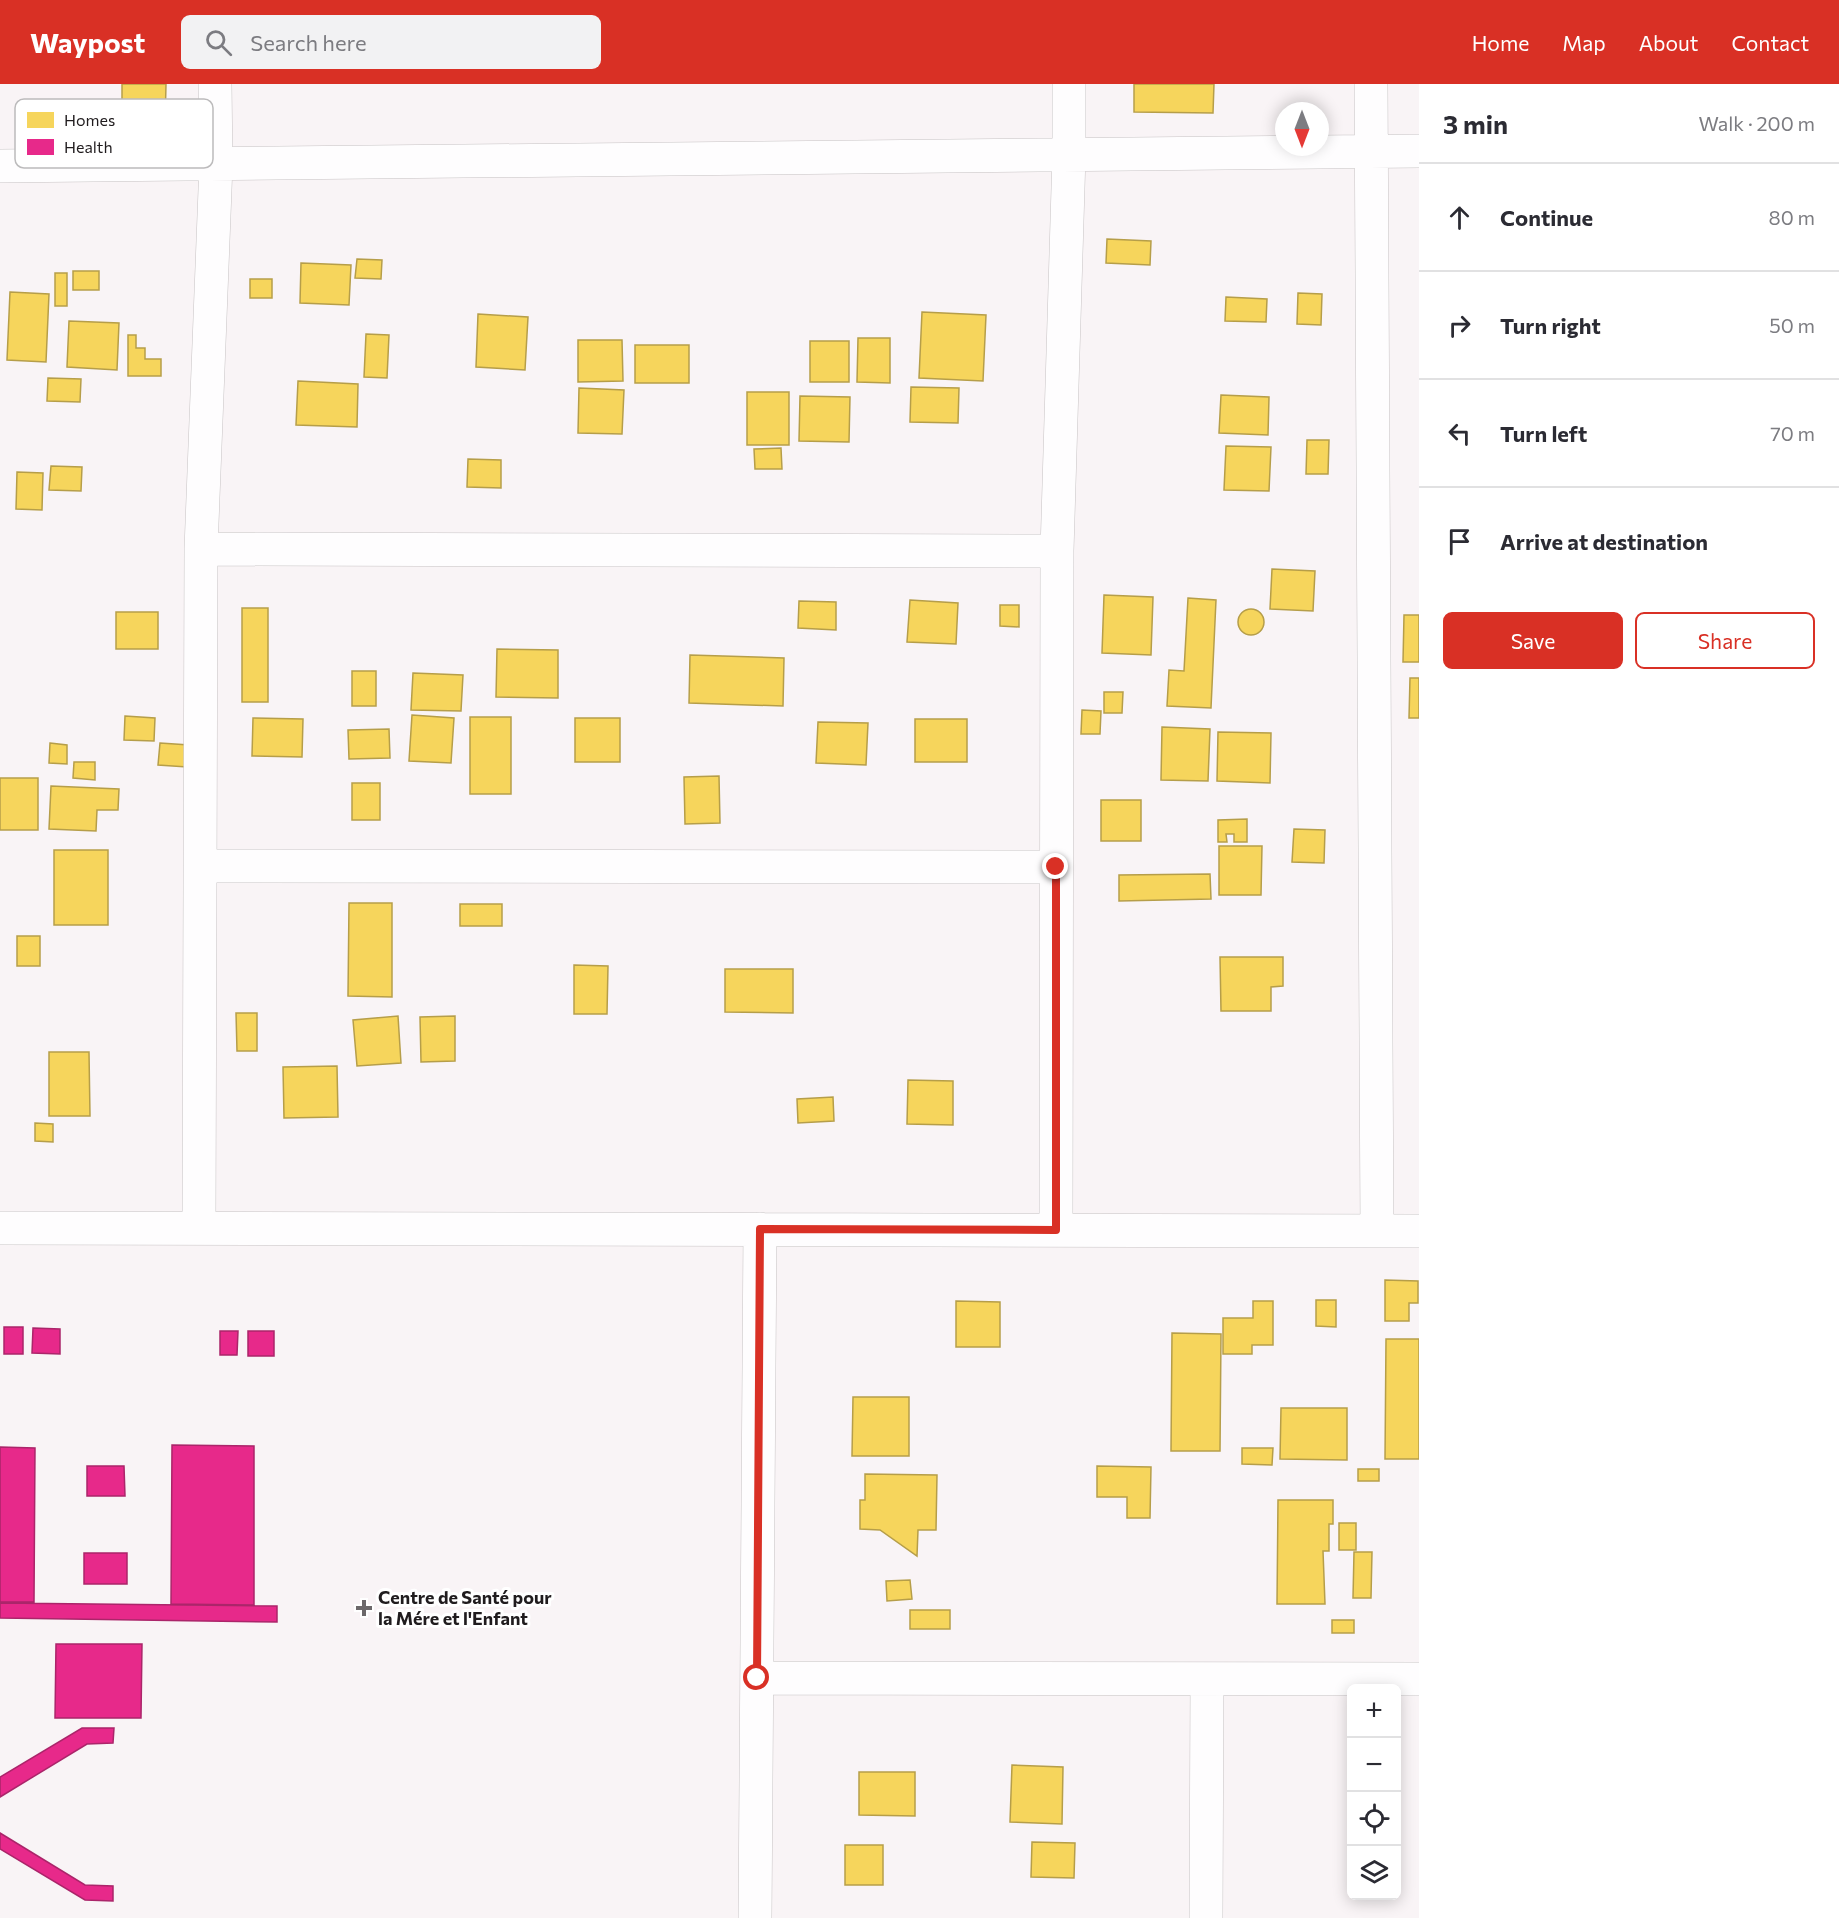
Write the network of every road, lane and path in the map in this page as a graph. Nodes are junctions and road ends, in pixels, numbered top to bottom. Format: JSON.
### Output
{"nodes":[{"id":1,"x":215,"y":84,"type":"edge"},
{"id":2,"x":1069,"y":84,"type":"edge"},
{"id":3,"x":1371,"y":84,"type":"edge"},
{"id":4,"x":1419,"y":151,"type":"edge"},
{"id":5,"x":1370,"y":152,"type":"junction"},
{"id":6,"x":1069,"y":155,"type":"junction"},
{"id":7,"x":213,"y":164,"type":"edge"},
{"id":8,"x":216,"y":164,"type":"junction"},
{"id":9,"x":0,"y":166,"type":"edge"},
{"id":10,"x":15,"y":166,"type":"edge"},
{"id":11,"x":201,"y":549,"type":"junction"},
{"id":12,"x":1057,"y":551,"type":"junction"},
{"id":13,"x":200,"y":866,"type":"junction"},
{"id":14,"x":1056,"y":867,"type":"junction"},
{"id":15,"x":0,"y":1228,"type":"edge"},
{"id":16,"x":199,"y":1228,"type":"junction"},
{"id":17,"x":760,"y":1229,"type":"junction"},
{"id":18,"x":1056,"y":1230,"type":"junction"},
{"id":19,"x":1377,"y":1231,"type":"junction"},
{"id":20,"x":1419,"y":1231,"type":"edge"},
{"id":21,"x":757,"y":1678,"type":"junction"},
{"id":22,"x":1207,"y":1679,"type":"junction"},
{"id":23,"x":1419,"y":1679,"type":"edge"},
{"id":24,"x":755,"y":1918,"type":"edge"},
{"id":25,"x":1206,"y":1918,"type":"edge"}],
"edges":[{"from":1,"to":8,"type":"street"},
{"from":2,"to":6,"type":"street"},
{"from":3,"to":5,"type":"street"},
{"from":4,"to":5,"type":"street"},
{"from":5,"to":6,"type":"street"},
{"from":5,"to":19,"type":"street"},
{"from":6,"to":8,"type":"street"},
{"from":6,"to":12,"type":"street"},
{"from":7,"to":8,"type":"street"},
{"from":8,"to":11,"type":"street"},
{"from":9,"to":10,"type":"street"},
{"from":11,"to":12,"type":"street"},
{"from":11,"to":13,"type":"street"},
{"from":12,"to":14,"type":"street"},
{"from":13,"to":14,"type":"street"},
{"from":13,"to":16,"type":"street"},
{"from":14,"to":18,"type":"street"},
{"from":15,"to":16,"type":"street"},
{"from":16,"to":17,"type":"street"},
{"from":17,"to":18,"type":"street"},
{"from":17,"to":21,"type":"street"},
{"from":18,"to":19,"type":"street"},
{"from":19,"to":20,"type":"street"},
{"from":21,"to":22,"type":"street"},
{"from":21,"to":24,"type":"street"},
{"from":22,"to":23,"type":"street"},
{"from":22,"to":25,"type":"street"}]}
